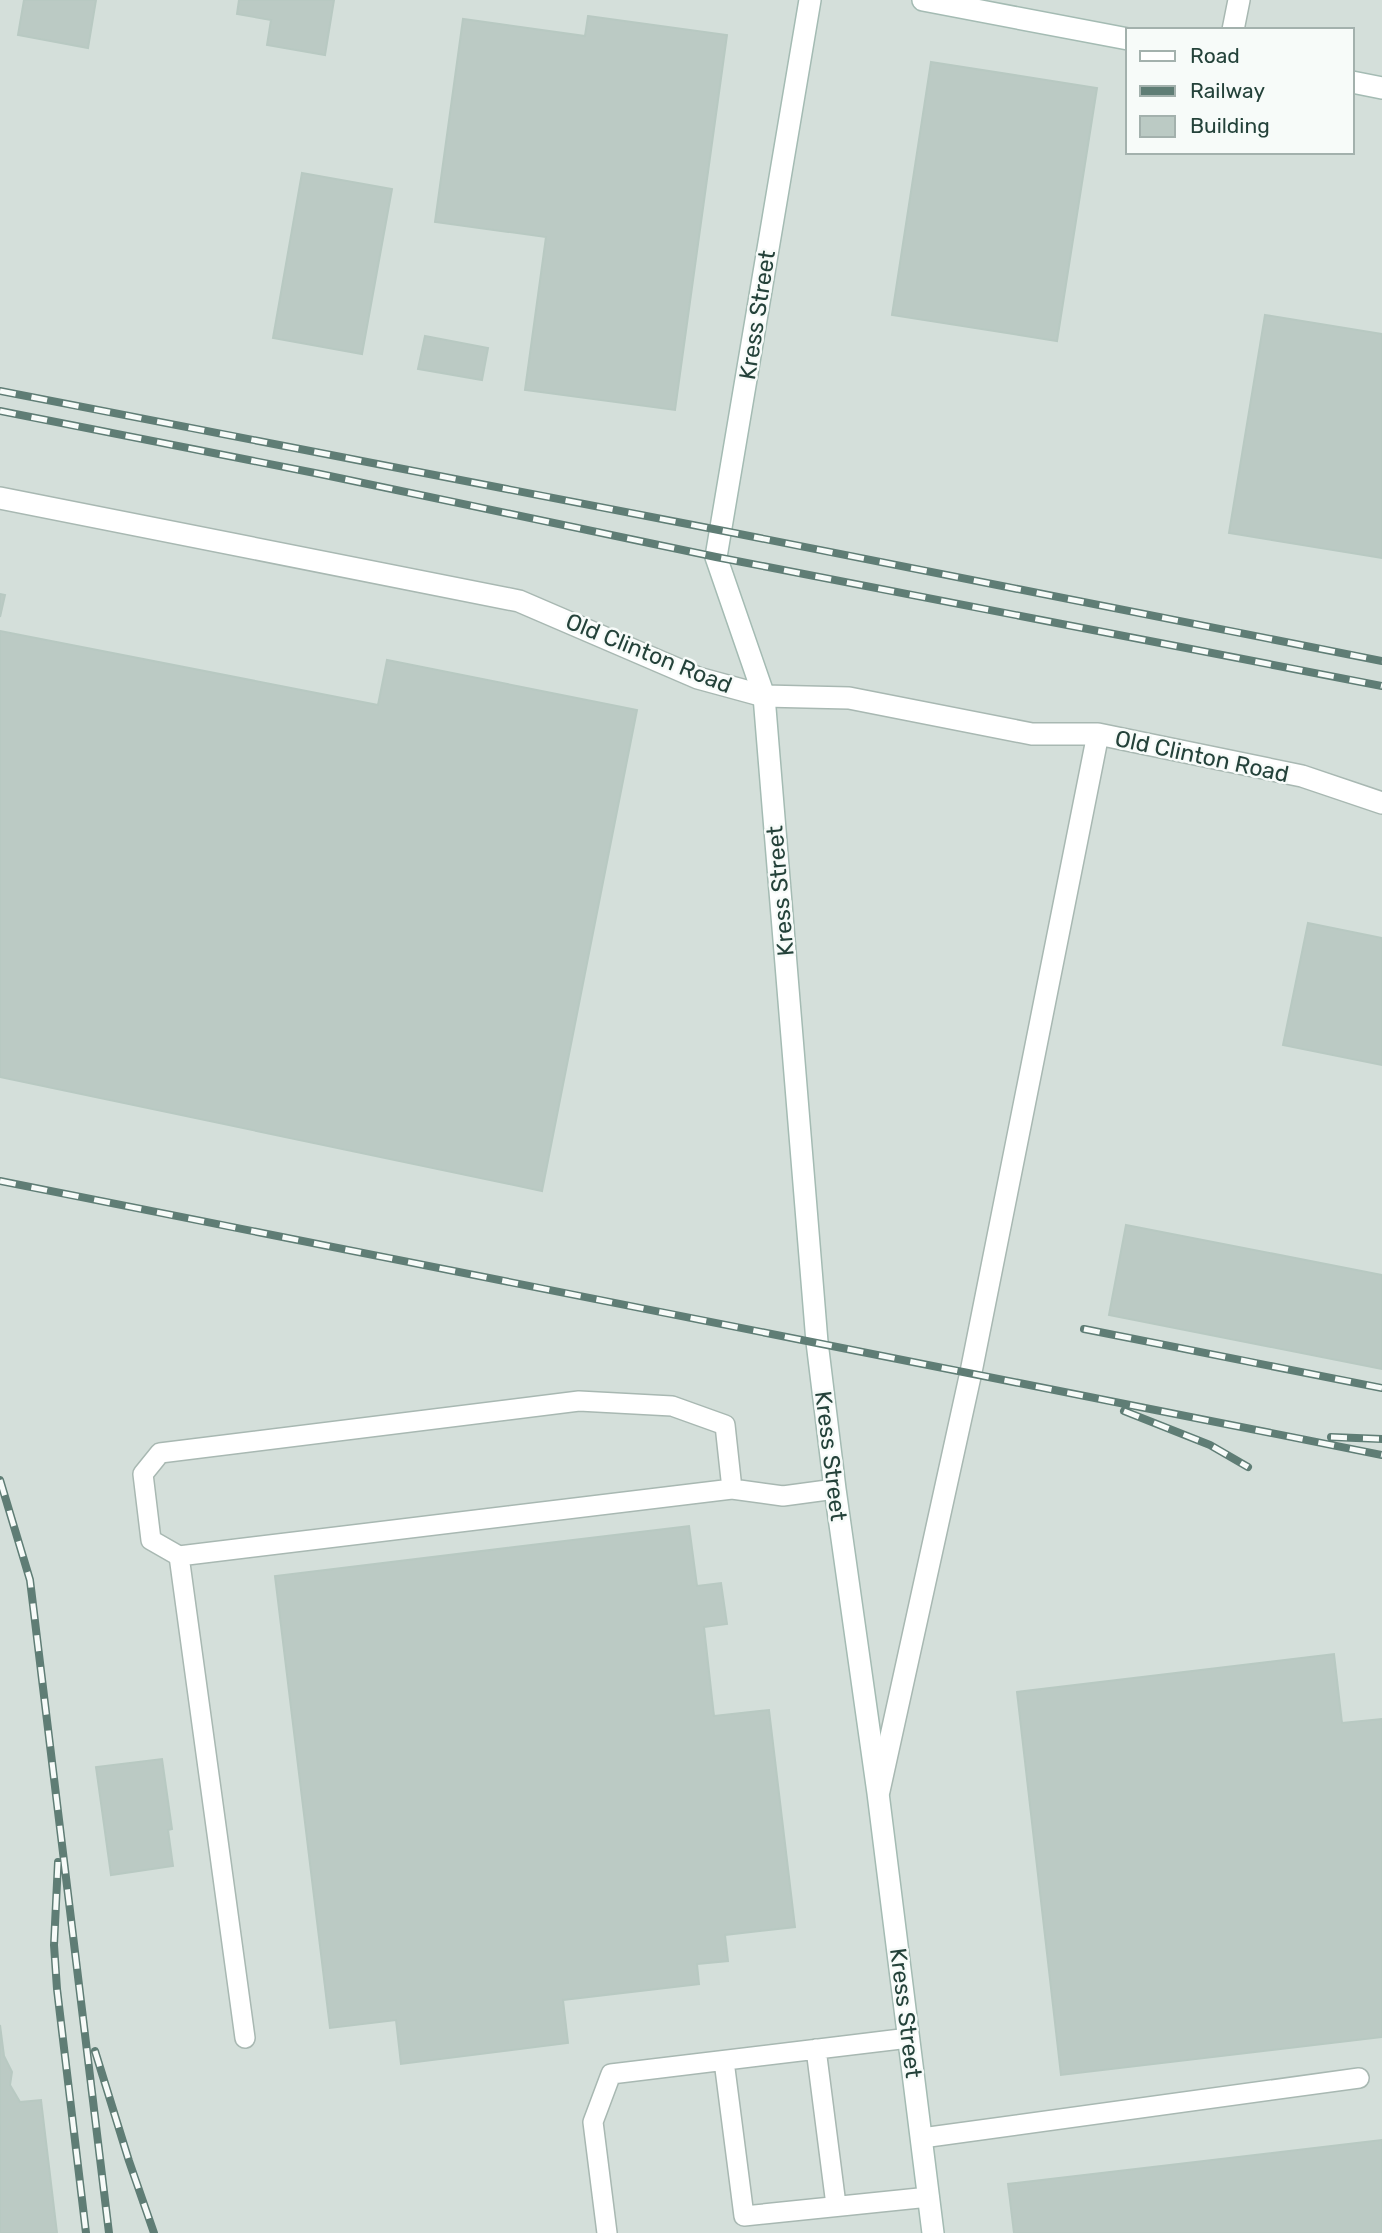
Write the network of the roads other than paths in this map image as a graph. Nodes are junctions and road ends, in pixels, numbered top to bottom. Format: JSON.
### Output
{"nodes":[{"id":1,"x":810,"y":0,"type":"edge"},
{"id":2,"x":923,"y":0,"type":"edge"},
{"id":3,"x":1239,"y":0,"type":"edge"},
{"id":4,"x":1233,"y":28,"type":"edge"},
{"id":5,"x":1126,"y":38,"type":"edge"},
{"id":6,"x":1354,"y":82,"type":"edge"},
{"id":7,"x":1382,"y":88,"type":"edge"},
{"id":8,"x":0,"y":498,"type":"edge"},
{"id":9,"x":764,"y":696,"type":"junction"},
{"id":10,"x":1098,"y":734,"type":"junction"},
{"id":11,"x":1382,"y":803,"type":"edge"},
{"id":12,"x":732,"y":1489,"type":"junction"},
{"id":13,"x":835,"y":1489,"type":"junction"},
{"id":14,"x":179,"y":1556,"type":"junction"},
{"id":15,"x":878,"y":1793,"type":"junction"},
{"id":16,"x":245,"y":2038,"type":"dead end"},
{"id":17,"x":909,"y":2038,"type":"junction"},
{"id":18,"x":816,"y":2049,"type":"junction"},
{"id":19,"x":724,"y":2061,"type":"junction"},
{"id":20,"x":1359,"y":2078,"type":"dead end"},
{"id":21,"x":922,"y":2138,"type":"junction"},
{"id":22,"x":929,"y":2197,"type":"junction"},
{"id":23,"x":836,"y":2205,"type":"junction"},
{"id":24,"x":607,"y":2233,"type":"edge"},
{"id":25,"x":933,"y":2233,"type":"edge"}],
"edges":[{"from":1,"to":9,"type":"street","name":"Kress Street"},
{"from":2,"to":5,"type":"street"},
{"from":3,"to":4,"type":"street"},
{"from":6,"to":7,"type":"street"},
{"from":8,"to":9,"type":"street","name":"Old Clinton Road"},
{"from":9,"to":10,"type":"street","name":"Old Clinton Road"},
{"from":9,"to":13,"type":"street","name":"Kress Street"},
{"from":10,"to":11,"type":"street","name":"Old Clinton Road"},
{"from":10,"to":15,"type":"street","name":"Kress Street"},
{"from":12,"to":13,"type":"lane"},
{"from":12,"to":14,"type":"lane"},
{"from":12,"to":14,"type":"lane"},
{"from":13,"to":15,"type":"street","name":"Kress Street"},
{"from":14,"to":16,"type":"lane"},
{"from":15,"to":17,"type":"street","name":"Kress Street"},
{"from":17,"to":18,"type":"lane"},
{"from":17,"to":21,"type":"street","name":"Kress Street"},
{"from":18,"to":19,"type":"lane"},
{"from":18,"to":23,"type":"lane"},
{"from":19,"to":23,"type":"lane"},
{"from":19,"to":24,"type":"lane"},
{"from":20,"to":21,"type":"lane"},
{"from":21,"to":22,"type":"street","name":"Kress Street"},
{"from":22,"to":23,"type":"lane"},
{"from":22,"to":25,"type":"street","name":"Kress Street"}]}
